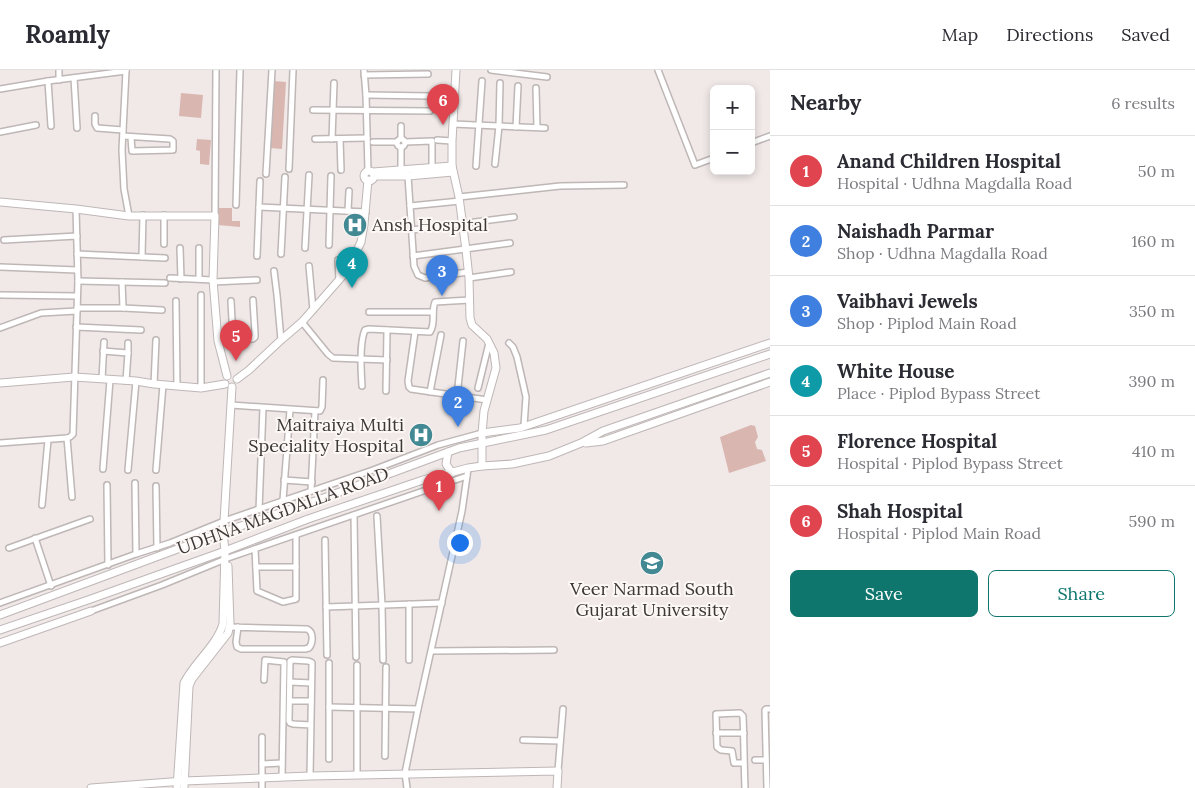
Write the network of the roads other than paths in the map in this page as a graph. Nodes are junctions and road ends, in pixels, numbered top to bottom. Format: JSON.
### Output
{"nodes":[{"id":1,"x":59,"y":70,"type":"edge"},
{"id":2,"x":126,"y":70,"type":"edge"},
{"id":3,"x":216,"y":70,"type":"edge"},
{"id":4,"x":240,"y":70,"type":"edge"},
{"id":5,"x":272,"y":70,"type":"edge"},
{"id":6,"x":293,"y":70,"type":"edge"},
{"id":7,"x":456,"y":70,"type":"edge"},
{"id":8,"x":491,"y":70,"type":"edge"},
{"id":9,"x":658,"y":70,"type":"edge"},
{"id":10,"x":509,"y":72,"type":"edge"},
{"id":11,"x":364,"y":73,"type":"edge"},
{"id":12,"x":428,"y":74,"type":"dead end"},
{"id":13,"x":547,"y":77,"type":"dead end"},
{"id":14,"x":74,"y":78,"type":"junction"},
{"id":15,"x":59,"y":80,"type":"junction"},
{"id":16,"x":48,"y":81,"type":"junction"},
{"id":17,"x":482,"y":81,"type":"dead end"},
{"id":18,"x":334,"y":83,"type":"dead end"},
{"id":19,"x":500,"y":83,"type":"dead end"},
{"id":20,"x":518,"y":86,"type":"dead end"},
{"id":21,"x":536,"y":88,"type":"dead end"},
{"id":22,"x":0,"y":89,"type":"edge"},
{"id":23,"x":366,"y":95,"type":"junction"},
{"id":24,"x":430,"y":96,"type":"dead end"},
{"id":25,"x":313,"y":110,"type":"dead end"},
{"id":26,"x":366,"y":110,"type":"junction"},
{"id":27,"x":430,"y":110,"type":"dead end"},
{"id":28,"x":333,"y":111,"type":"junction"},
{"id":29,"x":95,"y":116,"type":"dead end"},
{"id":30,"x":453,"y":124,"type":"junction"},
{"id":31,"x":36,"y":125,"type":"dead end"},
{"id":32,"x":479,"y":125,"type":"junction"},
{"id":33,"x":50,"y":126,"type":"dead end"},
{"id":34,"x":401,"y":126,"type":"dead end"},
{"id":35,"x":499,"y":126,"type":"junction"},
{"id":36,"x":516,"y":127,"type":"junction"},
{"id":37,"x":537,"y":127,"type":"junction"},
{"id":38,"x":77,"y":128,"type":"dead end"},
{"id":39,"x":546,"y":128,"type":"dead end"},
{"id":40,"x":124,"y":130,"type":"junction"},
{"id":41,"x":0,"y":132,"type":"edge"},
{"id":42,"x":123,"y":136,"type":"junction"},
{"id":43,"x":131,"y":136,"type":"junction"},
{"id":44,"x":770,"y":136,"type":"edge"},
{"id":45,"x":367,"y":138,"type":"junction"},
{"id":46,"x":315,"y":139,"type":"dead end"},
{"id":47,"x":332,"y":139,"type":"junction"},
{"id":48,"x":340,"y":139,"type":"junction"},
{"id":49,"x":437,"y":140,"type":"dead end"},
{"id":50,"x":452,"y":141,"type":"junction"},
{"id":51,"x":373,"y":142,"type":"dead end"},
{"id":52,"x":401,"y":142,"type":"junction"},
{"id":53,"x":755,"y":142,"type":"edge"},
{"id":54,"x":710,"y":159,"type":"edge"},
{"id":55,"x":495,"y":164,"type":"dead end"},
{"id":56,"x":476,"y":166,"type":"dead end"},
{"id":57,"x":432,"y":167,"type":"junction"},
{"id":58,"x":290,"y":169,"type":"dead end"},
{"id":59,"x":401,"y":169,"type":"junction"},
{"id":60,"x":452,"y":169,"type":"junction"},
{"id":61,"x":342,"y":170,"type":"dead end"},
{"id":62,"x":266,"y":174,"type":"dead end"},
{"id":63,"x":308,"y":175,"type":"dead end"},
{"id":64,"x":371,"y":175,"type":"junction"},
{"id":65,"x":331,"y":176,"type":"dead end"},
{"id":66,"x":408,"y":176,"type":"junction"},
{"id":67,"x":284,"y":177,"type":"dead end"},
{"id":68,"x":260,"y":181,"type":"dead end"},
{"id":69,"x":624,"y":186,"type":"dead end"},
{"id":70,"x":348,"y":192,"type":"dead end"},
{"id":71,"x":459,"y":199,"type":"junction"},
{"id":72,"x":0,"y":202,"type":"edge"},
{"id":73,"x":236,"y":205,"type":"dead end"},
{"id":74,"x":410,"y":206,"type":"junction"},
{"id":75,"x":259,"y":207,"type":"junction"},
{"id":76,"x":283,"y":208,"type":"junction"},
{"id":77,"x":76,"y":209,"type":"junction"},
{"id":78,"x":307,"y":209,"type":"junction"},
{"id":79,"x":330,"y":210,"type":"junction"},
{"id":80,"x":348,"y":211,"type":"junction"},
{"id":81,"x":366,"y":212,"type":"junction"},
{"id":82,"x":143,"y":215,"type":"junction"},
{"id":83,"x":164,"y":215,"type":"junction"},
{"id":84,"x":129,"y":216,"type":"junction"},
{"id":85,"x":215,"y":216,"type":"junction"},
{"id":86,"x":514,"y":217,"type":"dead end"},
{"id":87,"x":462,"y":224,"type":"junction"},
{"id":88,"x":412,"y":230,"type":"junction"},
{"id":89,"x":77,"y":236,"type":"junction"},
{"id":90,"x":4,"y":240,"type":"dead end"},
{"id":91,"x":510,"y":243,"type":"dead end"},
{"id":92,"x":164,"y":244,"type":"dead end"},
{"id":93,"x":329,"y":245,"type":"dead end"},
{"id":94,"x":180,"y":248,"type":"dead end"},
{"id":95,"x":199,"y":248,"type":"dead end"},
{"id":96,"x":305,"y":248,"type":"dead end"},
{"id":97,"x":466,"y":250,"type":"junction"},
{"id":98,"x":77,"y":254,"type":"junction"},
{"id":99,"x":281,"y":254,"type":"dead end"},
{"id":100,"x":257,"y":256,"type":"dead end"},
{"id":101,"x":413,"y":256,"type":"junction"},
{"id":102,"x":142,"y":257,"type":"junction"},
{"id":103,"x":165,"y":258,"type":"dead end"},
{"id":104,"x":338,"y":260,"type":"dead end"},
{"id":105,"x":309,"y":266,"type":"dead end"},
{"id":106,"x":0,"y":267,"type":"edge"},
{"id":107,"x":77,"y":270,"type":"junction"},
{"id":108,"x":274,"y":271,"type":"dead end"},
{"id":109,"x":512,"y":272,"type":"dead end"},
{"id":110,"x":468,"y":275,"type":"junction"},
{"id":111,"x":170,"y":278,"type":"dead end"},
{"id":112,"x":180,"y":279,"type":"junction"},
{"id":113,"x":199,"y":279,"type":"junction"},
{"id":114,"x":257,"y":280,"type":"dead end"},
{"id":115,"x":340,"y":280,"type":"junction"},
{"id":116,"x":78,"y":281,"type":"junction"},
{"id":117,"x":213,"y":281,"type":"junction"},
{"id":118,"x":122,"y":282,"type":"junction"},
{"id":119,"x":165,"y":283,"type":"dead end"},
{"id":120,"x":1,"y":295,"type":"edge"},
{"id":121,"x":201,"y":295,"type":"dead end"},
{"id":122,"x":77,"y":296,"type":"junction"},
{"id":123,"x":253,"y":300,"type":"dead end"},
{"id":124,"x":470,"y":300,"type":"junction"},
{"id":125,"x":176,"y":301,"type":"dead end"},
{"id":126,"x":231,"y":301,"type":"dead end"},
{"id":127,"x":123,"y":308,"type":"junction"},
{"id":128,"x":77,"y":310,"type":"junction"},
{"id":129,"x":162,"y":310,"type":"dead end"},
{"id":130,"x":313,"y":311,"type":"junction"},
{"id":131,"x":369,"y":312,"type":"dead end"},
{"id":132,"x":433,"y":312,"type":"junction"},
{"id":133,"x":302,"y":322,"type":"junction"},
{"id":134,"x":76,"y":327,"type":"junction"},
{"id":135,"x":0,"y":328,"type":"edge"},
{"id":136,"x":140,"y":330,"type":"dead end"},
{"id":137,"x":387,"y":330,"type":"junction"},
{"id":138,"x":415,"y":332,"type":"junction"},
{"id":139,"x":441,"y":335,"type":"dead end"},
{"id":140,"x":156,"y":340,"type":"dead end"},
{"id":141,"x":233,"y":340,"type":"junction"},
{"id":142,"x":281,"y":340,"type":"junction"},
{"id":143,"x":218,"y":341,"type":"junction"},
{"id":144,"x":104,"y":342,"type":"dead end"},
{"id":145,"x":463,"y":342,"type":"dead end"},
{"id":146,"x":128,"y":343,"type":"dead end"},
{"id":147,"x":489,"y":343,"type":"junction"},
{"id":148,"x":510,"y":343,"type":"dead end"},
{"id":149,"x":770,"y":343,"type":"edge"},
{"id":150,"x":103,"y":351,"type":"junction"},
{"id":151,"x":128,"y":353,"type":"junction"},
{"id":152,"x":770,"y":354,"type":"edge"},
{"id":153,"x":361,"y":360,"type":"junction"},
{"id":154,"x":386,"y":360,"type":"junction"},
{"id":155,"x":770,"y":373,"type":"edge"},
{"id":156,"x":74,"y":377,"type":"junction"},
{"id":157,"x":106,"y":379,"type":"junction"},
{"id":158,"x":323,"y":380,"type":"dead end"},
{"id":159,"x":126,"y":381,"type":"junction"},
{"id":160,"x":136,"y":382,"type":"junction"},
{"id":161,"x":228,"y":382,"type":"junction"},
{"id":162,"x":770,"y":382,"type":"edge"},
{"id":163,"x":0,"y":383,"type":"edge"},
{"id":164,"x":154,"y":384,"type":"junction"},
{"id":165,"x":163,"y":385,"type":"junction"},
{"id":166,"x":177,"y":386,"type":"junction"},
{"id":167,"x":362,"y":386,"type":"dead end"},
{"id":168,"x":202,"y":388,"type":"junction"},
{"id":169,"x":478,"y":388,"type":"dead end"},
{"id":170,"x":386,"y":391,"type":"dead end"},
{"id":171,"x":430,"y":392,"type":"junction"},
{"id":172,"x":457,"y":396,"type":"junction"},
{"id":173,"x":487,"y":400,"type":"junction"},
{"id":174,"x":231,"y":405,"type":"junction"},
{"id":175,"x":264,"y":408,"type":"junction"},
{"id":176,"x":290,"y":410,"type":"junction"},
{"id":177,"x":315,"y":411,"type":"junction"},
{"id":178,"x":524,"y":426,"type":"junction"},
{"id":179,"x":482,"y":433,"type":"junction"},
{"id":180,"x":67,"y":438,"type":"junction"},
{"id":181,"x":48,"y":440,"type":"junction"},
{"id":182,"x":0,"y":443,"type":"edge"},
{"id":183,"x":483,"y":443,"type":"junction"},
{"id":184,"x":582,"y":443,"type":"junction"},
{"id":185,"x":448,"y":452,"type":"junction"},
{"id":186,"x":482,"y":466,"type":"junction"},
{"id":187,"x":103,"y":469,"type":"dead end"},
{"id":188,"x":128,"y":470,"type":"dead end"},
{"id":189,"x":156,"y":470,"type":"dead end"},
{"id":190,"x":468,"y":472,"type":"junction"},
{"id":191,"x":452,"y":473,"type":"junction"},
{"id":192,"x":284,"y":480,"type":"junction"},
{"id":193,"x":312,"y":482,"type":"junction"},
{"id":194,"x":135,"y":483,"type":"dead end"},
{"id":195,"x":107,"y":485,"type":"dead end"},
{"id":196,"x":156,"y":486,"type":"dead end"},
{"id":197,"x":311,"y":491,"type":"junction"},
{"id":198,"x":72,"y":497,"type":"dead end"},
{"id":199,"x":283,"y":500,"type":"junction"},
{"id":200,"x":42,"y":505,"type":"dead end"},
{"id":201,"x":259,"y":510,"type":"junction"},
{"id":202,"x":354,"y":515,"type":"junction"},
{"id":203,"x":377,"y":516,"type":"dead end"},
{"id":204,"x":90,"y":519,"type":"dead end"},
{"id":205,"x":224,"y":521,"type":"junction"},
{"id":206,"x":224,"y":531,"type":"junction"},
{"id":207,"x":296,"y":535,"type":"junction"},
{"id":208,"x":35,"y":538,"type":"junction"},
{"id":209,"x":325,"y":540,"type":"dead end"},
{"id":210,"x":9,"y":548,"type":"dead end"},
{"id":211,"x":157,"y":548,"type":"junction"},
{"id":212,"x":255,"y":549,"type":"junction"},
{"id":213,"x":136,"y":554,"type":"junction"},
{"id":214,"x":226,"y":555,"type":"junction"},
{"id":215,"x":108,"y":565,"type":"junction"},
{"id":216,"x":256,"y":567,"type":"junction"},
{"id":217,"x":296,"y":567,"type":"junction"},
{"id":218,"x":51,"y":586,"type":"junction"},
{"id":219,"x":0,"y":603,"type":"edge"},
{"id":220,"x":442,"y":603,"type":"junction"},
{"id":221,"x":410,"y":604,"type":"junction"},
{"id":222,"x":382,"y":605,"type":"junction"},
{"id":223,"x":355,"y":606,"type":"junction"},
{"id":224,"x":326,"y":607,"type":"junction"},
{"id":225,"x":91,"y":610,"type":"joint"},
{"id":226,"x":0,"y":615,"type":"edge"},
{"id":227,"x":229,"y":627,"type":"junction"},
{"id":228,"x":238,"y":628,"type":"junction"},
{"id":229,"x":0,"y":630,"type":"edge"},
{"id":230,"x":0,"y":643,"type":"edge"},
{"id":231,"x":554,"y":650,"type":"dead end"},
{"id":232,"x":432,"y":651,"type":"junction"},
{"id":233,"x":327,"y":655,"type":"dead end"},
{"id":234,"x":356,"y":657,"type":"dead end"},
{"id":235,"x":382,"y":660,"type":"dead end"},
{"id":236,"x":409,"y":660,"type":"dead end"},
{"id":237,"x":329,"y":663,"type":"dead end"},
{"id":238,"x":357,"y":665,"type":"dead end"},
{"id":239,"x":386,"y":667,"type":"dead end"},
{"id":240,"x":264,"y":680,"type":"dead end"},
{"id":241,"x":290,"y":682,"type":"junction"},
{"id":242,"x":311,"y":683,"type":"junction"},
{"id":243,"x":290,"y":701,"type":"junction"},
{"id":244,"x":311,"y":701,"type":"junction"},
{"id":245,"x":329,"y":707,"type":"junction"},
{"id":246,"x":357,"y":708,"type":"junction"},
{"id":247,"x":385,"y":708,"type":"junction"},
{"id":248,"x":418,"y":709,"type":"junction"},
{"id":249,"x":563,"y":709,"type":"dead end"},
{"id":250,"x":770,"y":709,"type":"edge"},
{"id":251,"x":311,"y":725,"type":"junction"},
{"id":252,"x":716,"y":733,"type":"junction"},
{"id":253,"x":744,"y":733,"type":"junction"},
{"id":254,"x":768,"y":734,"type":"edge"},
{"id":255,"x":262,"y":738,"type":"dead end"},
{"id":256,"x":523,"y":740,"type":"dead end"},
{"id":257,"x":560,"y":741,"type":"junction"},
{"id":258,"x":385,"y":756,"type":"dead end"},
{"id":259,"x":329,"y":759,"type":"dead end"},
{"id":260,"x":755,"y":760,"type":"dead end"},
{"id":261,"x":766,"y":760,"type":"junction"},
{"id":262,"x":282,"y":763,"type":"junction"},
{"id":263,"x":744,"y":763,"type":"junction"},
{"id":264,"x":262,"y":764,"type":"junction"},
{"id":265,"x":558,"y":771,"type":"junction"},
{"id":266,"x":405,"y":774,"type":"junction"},
{"id":267,"x":357,"y":775,"type":"junction"},
{"id":268,"x":310,"y":776,"type":"junction"},
{"id":269,"x":282,"y":777,"type":"junction"},
{"id":270,"x":262,"y":778,"type":"junction"},
{"id":271,"x":181,"y":785,"type":"edge"},
{"id":272,"x":91,"y":788,"type":"edge"},
{"id":273,"x":262,"y":788,"type":"edge"},
{"id":274,"x":407,"y":788,"type":"edge"},
{"id":275,"x":557,"y":788,"type":"edge"},
{"id":276,"x":745,"y":788,"type":"edge"},
{"id":277,"x":767,"y":788,"type":"edge"}],
"edges":[{"from":1,"to":15,"type":"street"},
{"from":2,"to":14,"type":"street"},
{"from":2,"to":40,"type":"street"},
{"from":3,"to":85,"type":"street"},
{"from":4,"to":73,"type":"street"},
{"from":5,"to":62,"type":"street"},
{"from":6,"to":58,"type":"street"},
{"from":7,"to":30,"type":"street"},
{"from":8,"to":10,"type":"street"},
{"from":9,"to":54,"type":"street"},
{"from":10,"to":13,"type":"street"},
{"from":11,"to":12,"type":"street"},
{"from":11,"to":23,"type":"street"},
{"from":14,"to":15,"type":"street"},
{"from":14,"to":38,"type":"street"},
{"from":15,"to":16,"type":"street"},
{"from":16,"to":22,"type":"street"},
{"from":16,"to":33,"type":"street"},
{"from":17,"to":32,"type":"street"},
{"from":18,"to":28,"type":"street"},
{"from":19,"to":35,"type":"street"},
{"from":20,"to":36,"type":"street"},
{"from":21,"to":37,"type":"street"},
{"from":23,"to":24,"type":"street"},
{"from":23,"to":26,"type":"street"},
{"from":25,"to":28,"type":"street"},
{"from":26,"to":27,"type":"street"},
{"from":26,"to":28,"type":"street"},
{"from":26,"to":45,"type":"street"},
{"from":28,"to":47,"type":"street"},
{"from":29,"to":40,"type":"street"},
{"from":30,"to":32,"type":"street"},
{"from":30,"to":50,"type":"street"},
{"from":31,"to":41,"type":"street"},
{"from":32,"to":35,"type":"street"},
{"from":32,"to":56,"type":"street"},
{"from":34,"to":52,"type":"street"},
{"from":35,"to":36,"type":"street"},
{"from":35,"to":55,"type":"street"},
{"from":36,"to":37,"type":"street"},
{"from":37,"to":39,"type":"street"},
{"from":40,"to":42,"type":"street"},
{"from":42,"to":43,"type":"street"},
{"from":42,"to":84,"type":"street"},
{"from":43,"to":43,"type":"street"},
{"from":44,"to":53,"type":"street"},
{"from":45,"to":48,"type":"street"},
{"from":45,"to":64,"type":"street"},
{"from":46,"to":47,"type":"street"},
{"from":47,"to":48,"type":"street"},
{"from":48,"to":61,"type":"street"},
{"from":49,"to":50,"type":"street"},
{"from":50,"to":60,"type":"street"},
{"from":51,"to":52,"type":"street"},
{"from":52,"to":57,"type":"street"},
{"from":52,"to":59,"type":"street"},
{"from":57,"to":59,"type":"street"},
{"from":57,"to":60,"type":"street"},
{"from":59,"to":64,"type":"street"},
{"from":60,"to":66,"type":"street"},
{"from":60,"to":71,"type":"street"},
{"from":63,"to":78,"type":"street"},
{"from":64,"to":66,"type":"street"},
{"from":64,"to":81,"type":"street"},
{"from":65,"to":79,"type":"street"},
{"from":66,"to":74,"type":"street"},
{"from":67,"to":76,"type":"street"},
{"from":68,"to":75,"type":"street"},
{"from":69,"to":71,"type":"street"},
{"from":70,"to":80,"type":"street"},
{"from":71,"to":74,"type":"street"},
{"from":71,"to":87,"type":"street"},
{"from":72,"to":77,"type":"street"},
{"from":74,"to":88,"type":"street"},
{"from":75,"to":76,"type":"street"},
{"from":75,"to":100,"type":"street"},
{"from":76,"to":78,"type":"street"},
{"from":76,"to":99,"type":"street"},
{"from":77,"to":84,"type":"street"},
{"from":77,"to":89,"type":"street"},
{"from":78,"to":79,"type":"street"},
{"from":78,"to":96,"type":"street"},
{"from":79,"to":80,"type":"street"},
{"from":79,"to":93,"type":"street"},
{"from":80,"to":81,"type":"street"},
{"from":81,"to":115,"type":"street"},
{"from":82,"to":83,"type":"street"},
{"from":82,"to":84,"type":"street"},
{"from":82,"to":102,"type":"street"},
{"from":83,"to":85,"type":"street"},
{"from":83,"to":92,"type":"street"},
{"from":85,"to":117,"type":"street"},
{"from":86,"to":87,"type":"street"},
{"from":87,"to":88,"type":"street"},
{"from":87,"to":97,"type":"street"},
{"from":88,"to":101,"type":"street"},
{"from":89,"to":90,"type":"street"},
{"from":89,"to":98,"type":"street"},
{"from":91,"to":97,"type":"street"},
{"from":94,"to":112,"type":"street"},
{"from":95,"to":113,"type":"street"},
{"from":97,"to":101,"type":"street"},
{"from":97,"to":110,"type":"street"},
{"from":98,"to":102,"type":"street"},
{"from":98,"to":107,"type":"street"},
{"from":101,"to":110,"type":"street"},
{"from":102,"to":103,"type":"street"},
{"from":104,"to":115,"type":"street"},
{"from":105,"to":130,"type":"street"},
{"from":106,"to":107,"type":"street"},
{"from":107,"to":116,"type":"street"},
{"from":108,"to":142,"type":"street"},
{"from":109,"to":110,"type":"street"},
{"from":110,"to":124,"type":"street"},
{"from":111,"to":112,"type":"street"},
{"from":112,"to":113,"type":"street"},
{"from":113,"to":117,"type":"street"},
{"from":114,"to":117,"type":"street"},
{"from":115,"to":130,"type":"street"},
{"from":116,"to":118,"type":"street"},
{"from":116,"to":122,"type":"street"},
{"from":117,"to":143,"type":"street"},
{"from":118,"to":119,"type":"street"},
{"from":118,"to":127,"type":"street"},
{"from":120,"to":122,"type":"street"},
{"from":121,"to":168,"type":"street"},
{"from":122,"to":128,"type":"street"},
{"from":123,"to":141,"type":"street"},
{"from":124,"to":132,"type":"street"},
{"from":124,"to":147,"type":"street"},
{"from":125,"to":166,"type":"street"},
{"from":126,"to":141,"type":"street"},
{"from":127,"to":128,"type":"street"},
{"from":127,"to":129,"type":"street"},
{"from":128,"to":134,"type":"street"},
{"from":128,"to":135,"type":"street"},
{"from":130,"to":133,"type":"street"},
{"from":131,"to":132,"type":"street"},
{"from":132,"to":138,"type":"street"},
{"from":133,"to":142,"type":"street"},
{"from":133,"to":153,"type":"street"},
{"from":134,"to":136,"type":"street"},
{"from":134,"to":156,"type":"street"},
{"from":137,"to":138,"type":"street"},
{"from":137,"to":153,"type":"street"},
{"from":137,"to":154,"type":"street"},
{"from":138,"to":171,"type":"street"},
{"from":139,"to":171,"type":"street"},
{"from":140,"to":164,"type":"street"},
{"from":141,"to":143,"type":"street"},
{"from":142,"to":161,"type":"street"},
{"from":143,"to":161,"type":"street"},
{"from":144,"to":150,"type":"street"},
{"from":145,"to":172,"type":"street"},
{"from":146,"to":151,"type":"street"},
{"from":147,"to":169,"type":"street"},
{"from":147,"to":173,"type":"street"},
{"from":148,"to":178,"type":"street"},
{"from":149,"to":178,"type":"street"},
{"from":150,"to":151,"type":"street"},
{"from":150,"to":157,"type":"street"},
{"from":151,"to":159,"type":"street"},
{"from":152,"to":183,"type":"street","name":"UDHNA MAGDALLA ROAD"},
{"from":153,"to":154,"type":"street"},
{"from":153,"to":167,"type":"street"},
{"from":154,"to":170,"type":"street"},
{"from":155,"to":184,"type":"street","name":"UDHNA MAGDALLA ROAD"},
{"from":156,"to":157,"type":"street"},
{"from":156,"to":163,"type":"street"},
{"from":156,"to":180,"type":"street"},
{"from":157,"to":159,"type":"street"},
{"from":157,"to":187,"type":"street"},
{"from":158,"to":177,"type":"street"},
{"from":159,"to":160,"type":"street"},
{"from":160,"to":164,"type":"street"},
{"from":160,"to":188,"type":"street"},
{"from":161,"to":168,"type":"street"},
{"from":161,"to":174,"type":"street"},
{"from":162,"to":184,"type":"street"},
{"from":164,"to":165,"type":"street"},
{"from":165,"to":166,"type":"street"},
{"from":165,"to":189,"type":"street"},
{"from":166,"to":168,"type":"street"},
{"from":171,"to":172,"type":"street"},
{"from":172,"to":173,"type":"street"},
{"from":173,"to":179,"type":"street"},
{"from":174,"to":175,"type":"street"},
{"from":174,"to":205,"type":"street"},
{"from":175,"to":176,"type":"street"},
{"from":175,"to":201,"type":"street"},
{"from":176,"to":177,"type":"street"},
{"from":176,"to":192,"type":"street"},
{"from":177,"to":193,"type":"street"},
{"from":178,"to":179,"type":"street"},
{"from":179,"to":183,"type":"street"},
{"from":179,"to":197,"type":"street"},
{"from":180,"to":181,"type":"street"},
{"from":180,"to":198,"type":"street"},
{"from":181,"to":182,"type":"street"},
{"from":181,"to":200,"type":"street"},
{"from":183,"to":185,"type":"street","name":"UDHNA MAGDALLA ROAD"},
{"from":183,"to":186,"type":"street"},
{"from":184,"to":186,"type":"street","name":"UDHNA MAGDALLA ROAD"},
{"from":185,"to":191,"type":"street"},
{"from":185,"to":206,"type":"street","name":"UDHNA MAGDALLA ROAD"},
{"from":186,"to":190,"type":"street","name":"UDHNA MAGDALLA ROAD"},
{"from":190,"to":191,"type":"street","name":"UDHNA MAGDALLA ROAD"},
{"from":190,"to":202,"type":"street"},
{"from":190,"to":220,"type":"street"},
{"from":191,"to":214,"type":"street","name":"UDHNA MAGDALLA ROAD"},
{"from":192,"to":193,"type":"street"},
{"from":192,"to":199,"type":"street"},
{"from":193,"to":197,"type":"street"},
{"from":194,"to":213,"type":"street"},
{"from":195,"to":215,"type":"street"},
{"from":196,"to":211,"type":"street"},
{"from":197,"to":199,"type":"street"},
{"from":199,"to":201,"type":"street"},
{"from":201,"to":205,"type":"street"},
{"from":202,"to":207,"type":"street"},
{"from":202,"to":223,"type":"street"},
{"from":203,"to":222,"type":"street"},
{"from":204,"to":208,"type":"street"},
{"from":205,"to":206,"type":"street"},
{"from":205,"to":211,"type":"street"},
{"from":206,"to":214,"type":"street"},
{"from":206,"to":226,"type":"street","name":"UDHNA MAGDALLA ROAD"},
{"from":207,"to":212,"type":"street"},
{"from":207,"to":217,"type":"street"},
{"from":208,"to":210,"type":"street"},
{"from":208,"to":218,"type":"street"},
{"from":209,"to":224,"type":"street"},
{"from":211,"to":213,"type":"street"},
{"from":212,"to":214,"type":"street"},
{"from":212,"to":216,"type":"street"},
{"from":213,"to":215,"type":"street"},
{"from":214,"to":225,"type":"street"},
{"from":214,"to":227,"type":"street"},
{"from":214,"to":229,"type":"street","name":"UDHNA MAGDALLA ROAD"},
{"from":214,"to":271,"type":"street"},
{"from":215,"to":218,"type":"street"},
{"from":216,"to":217,"type":"street"},
{"from":216,"to":217,"type":"street"},
{"from":218,"to":219,"type":"street"},
{"from":220,"to":221,"type":"street"},
{"from":220,"to":232,"type":"street"},
{"from":221,"to":222,"type":"street"},
{"from":221,"to":236,"type":"street"},
{"from":222,"to":223,"type":"street"},
{"from":222,"to":235,"type":"street"},
{"from":223,"to":224,"type":"street"},
{"from":223,"to":234,"type":"street"},
{"from":224,"to":233,"type":"street"},
{"from":225,"to":230,"type":"street"},
{"from":227,"to":228,"type":"street"},
{"from":227,"to":271,"type":"street"},
{"from":228,"to":228,"type":"street"},
{"from":231,"to":232,"type":"street"},
{"from":232,"to":248,"type":"street"},
{"from":237,"to":245,"type":"street"},
{"from":238,"to":246,"type":"street"},
{"from":239,"to":247,"type":"street"},
{"from":240,"to":262,"type":"street"},
{"from":241,"to":242,"type":"street"},
{"from":241,"to":242,"type":"street"},
{"from":241,"to":243,"type":"street"},
{"from":242,"to":244,"type":"street"},
{"from":243,"to":244,"type":"street"},
{"from":243,"to":251,"type":"street"},
{"from":244,"to":251,"type":"street"},
{"from":245,"to":246,"type":"street"},
{"from":245,"to":259,"type":"street"},
{"from":246,"to":247,"type":"street"},
{"from":246,"to":267,"type":"street"},
{"from":247,"to":248,"type":"street"},
{"from":247,"to":258,"type":"street"},
{"from":248,"to":266,"type":"street"},
{"from":249,"to":257,"type":"street"},
{"from":250,"to":254,"type":"street"},
{"from":251,"to":268,"type":"street"},
{"from":252,"to":253,"type":"street"},
{"from":252,"to":253,"type":"street"},
{"from":252,"to":263,"type":"street"},
{"from":253,"to":263,"type":"street"},
{"from":254,"to":261,"type":"street"},
{"from":255,"to":264,"type":"street"},
{"from":256,"to":257,"type":"street"},
{"from":257,"to":265,"type":"street"},
{"from":260,"to":261,"type":"street"},
{"from":261,"to":277,"type":"street"},
{"from":262,"to":264,"type":"street"},
{"from":262,"to":269,"type":"street"},
{"from":263,"to":276,"type":"street"},
{"from":264,"to":270,"type":"street"},
{"from":265,"to":266,"type":"street"},
{"from":265,"to":275,"type":"street"},
{"from":266,"to":267,"type":"street"},
{"from":266,"to":274,"type":"street"},
{"from":267,"to":268,"type":"street"},
{"from":268,"to":269,"type":"street"},
{"from":269,"to":270,"type":"street"},
{"from":270,"to":271,"type":"street"},
{"from":270,"to":273,"type":"street"},
{"from":271,"to":272,"type":"street"}]}
